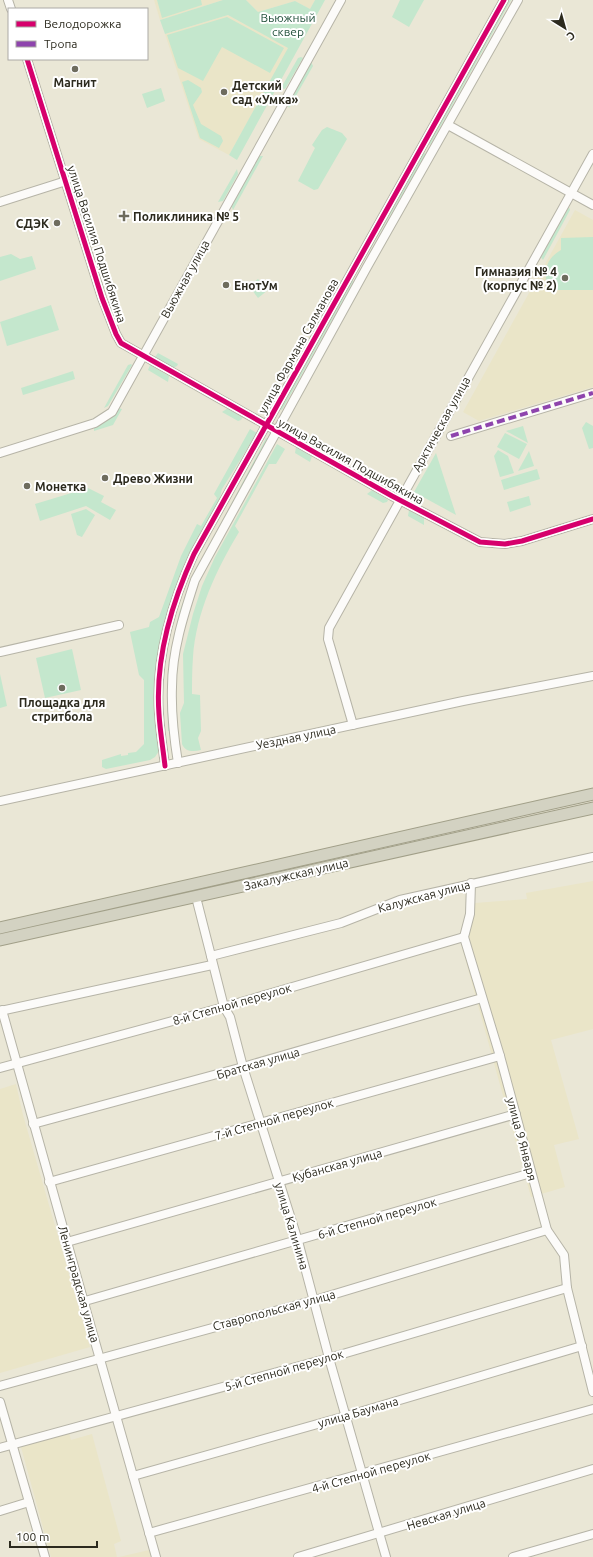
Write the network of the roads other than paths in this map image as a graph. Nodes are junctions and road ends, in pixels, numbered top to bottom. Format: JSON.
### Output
{"nodes":[{"id":1,"x":341,"y":0,"type":"edge"},
{"id":2,"x":504,"y":0,"type":"edge"},
{"id":3,"x":518,"y":0,"type":"edge"},
{"id":4,"x":27,"y":60,"type":"edge"},
{"id":5,"x":448,"y":125,"type":"junction"},
{"id":6,"x":593,"y":154,"type":"edge"},
{"id":7,"x":66,"y":181,"type":"junction"},
{"id":8,"x":571,"y":193,"type":"junction"},
{"id":9,"x":0,"y":202,"type":"edge"},
{"id":10,"x":593,"y":205,"type":"edge"},
{"id":11,"x":357,"y":260,"type":"junction"},
{"id":12,"x":367,"y":267,"type":"junction"},
{"id":13,"x":347,"y":279,"type":"junction"},
{"id":14,"x":357,"y":285,"type":"junction"},
{"id":15,"x":142,"y":356,"type":"junction"},
{"id":16,"x":593,"y":393,"type":"edge"},
{"id":17,"x":265,"y":424,"type":"junction"},
{"id":18,"x":277,"y":431,"type":"junction"},
{"id":19,"x":451,"y":436,"type":"dead end"},
{"id":20,"x":0,"y":453,"type":"edge"},
{"id":21,"x":399,"y":500,"type":"junction"},
{"id":22,"x":593,"y":519,"type":"edge"},
{"id":23,"x":118,"y":625,"type":"dead end"},
{"id":24,"x":0,"y":652,"type":"edge"},
{"id":25,"x":593,"y":676,"type":"edge"},
{"id":26,"x":353,"y":725,"type":"junction"},
{"id":27,"x":178,"y":763,"type":"junction"},
{"id":28,"x":165,"y":766,"type":"junction"},
{"id":29,"x":593,"y":794,"type":"edge"},
{"id":30,"x":0,"y":801,"type":"edge"},
{"id":31,"x":593,"y":808,"type":"edge"},
{"id":32,"x":593,"y":857,"type":"edge"},
{"id":33,"x":471,"y":883,"type":"junction"},
{"id":34,"x":196,"y":896,"type":"junction"},
{"id":35,"x":0,"y":928,"type":"edge"},
{"id":36,"x":464,"y":937,"type":"junction"},
{"id":37,"x":0,"y":940,"type":"edge"},
{"id":38,"x":212,"y":961,"type":"junction"},
{"id":39,"x":482,"y":998,"type":"junction"},
{"id":40,"x":224,"y":1007,"type":"junction"},
{"id":41,"x":1,"y":1010,"type":"edge"},
{"id":42,"x":500,"y":1056,"type":"junction"},
{"id":43,"x":17,"y":1063,"type":"junction"},
{"id":44,"x":243,"y":1067,"type":"junction"},
{"id":45,"x":0,"y":1068,"type":"edge"},
{"id":46,"x":516,"y":1114,"type":"junction"},
{"id":47,"x":262,"y":1123,"type":"junction"},
{"id":48,"x":33,"y":1124,"type":"junction"},
{"id":49,"x":530,"y":1173,"type":"junction"},
{"id":50,"x":49,"y":1182,"type":"junction"},
{"id":51,"x":278,"y":1182,"type":"junction"},
{"id":52,"x":547,"y":1230,"type":"junction"},
{"id":53,"x":298,"y":1241,"type":"junction"},
{"id":54,"x":67,"y":1242,"type":"junction"},
{"id":55,"x":566,"y":1288,"type":"junction"},
{"id":56,"x":315,"y":1300,"type":"junction"},
{"id":57,"x":84,"y":1301,"type":"junction"},
{"id":58,"x":582,"y":1346,"type":"junction"},
{"id":59,"x":100,"y":1358,"type":"junction"},
{"id":60,"x":329,"y":1358,"type":"junction"},
{"id":61,"x":0,"y":1386,"type":"edge"},
{"id":62,"x":593,"y":1392,"type":"edge"},
{"id":63,"x":0,"y":1402,"type":"edge"},
{"id":64,"x":593,"y":1409,"type":"edge"},
{"id":65,"x":117,"y":1416,"type":"junction"},
{"id":66,"x":346,"y":1416,"type":"junction"},
{"id":67,"x":12,"y":1444,"type":"junction"},
{"id":68,"x":0,"y":1448,"type":"edge"},
{"id":69,"x":593,"y":1469,"type":"edge"},
{"id":70,"x":362,"y":1474,"type":"junction"},
{"id":71,"x":133,"y":1476,"type":"junction"},
{"id":72,"x":29,"y":1502,"type":"junction"},
{"id":73,"x":0,"y":1511,"type":"edge"},
{"id":74,"x":149,"y":1533,"type":"junction"},
{"id":75,"x":380,"y":1534,"type":"junction"},
{"id":76,"x":593,"y":1534,"type":"edge"},
{"id":77,"x":45,"y":1557,"type":"edge"},
{"id":78,"x":156,"y":1557,"type":"edge"},
{"id":79,"x":298,"y":1557,"type":"edge"},
{"id":80,"x":386,"y":1557,"type":"edge"},
{"id":81,"x":513,"y":1557,"type":"edge"}],
"edges":[{"from":1,"to":15,"type":"street","name":"Вьюжная улица"},
{"from":2,"to":11,"type":"street","name":"улица Фармана Салманова"},
{"from":3,"to":5,"type":"street","name":"улица Фармана Салманова"},
{"from":4,"to":7,"type":"street","name":"улица Василия Подшибякина"},
{"from":5,"to":8,"type":"street"},
{"from":5,"to":12,"type":"street","name":"улица Фармана Салманова"},
{"from":6,"to":8,"type":"street","name":"Арктическая улица"},
{"from":7,"to":9,"type":"street"},
{"from":7,"to":15,"type":"street","name":"улица Василия Подшибякина"},
{"from":8,"to":10,"type":"street"},
{"from":8,"to":21,"type":"street","name":"Арктическая улица"},
{"from":11,"to":12,"type":"street"},
{"from":11,"to":13,"type":"street","name":"улица Фармана Салманова"},
{"from":12,"to":14,"type":"street","name":"улица Фармана Салманова"},
{"from":13,"to":14,"type":"street","name":"улица Фармана Салманова"},
{"from":13,"to":17,"type":"street","name":"улица Фармана Салманова"},
{"from":14,"to":18,"type":"street","name":"улица Фармана Салманова"},
{"from":15,"to":17,"type":"street","name":"улица Василия Подшибякина"},
{"from":15,"to":20,"type":"street","name":"Вьюжная улица"},
{"from":16,"to":19,"type":"street","name":"Арктическая улица"},
{"from":17,"to":18,"type":"street","name":"улица Василия Подшибякина"},
{"from":17,"to":28,"type":"street","name":"улица Фармана Салманова"},
{"from":18,"to":21,"type":"street","name":"улица Василия Подшибякина"},
{"from":18,"to":27,"type":"street","name":"улица Фармана Салманова"},
{"from":21,"to":22,"type":"street","name":"улица Василия Подшибякина"},
{"from":21,"to":26,"type":"street","name":"Арктическая улица"},
{"from":23,"to":24,"type":"street"},
{"from":25,"to":26,"type":"street","name":"Уездная улица"},
{"from":26,"to":27,"type":"street","name":"Уездная улица"},
{"from":27,"to":28,"type":"street","name":"Уездная улица"},
{"from":28,"to":30,"type":"street","name":"Уездная улица"},
{"from":29,"to":35,"type":"highway"},
{"from":31,"to":34,"type":"highway","name":"Закалужская улица"},
{"from":32,"to":33,"type":"street","name":"Калужская улица"},
{"from":33,"to":36,"type":"street"},
{"from":33,"to":38,"type":"street","name":"Калужская улица"},
{"from":34,"to":37,"type":"highway","name":"Закалужская улица"},
{"from":34,"to":38,"type":"street","name":"улица Калинина"},
{"from":36,"to":39,"type":"street","name":"улица 9 Января"},
{"from":36,"to":40,"type":"street","name":"8-й Степной переулок"},
{"from":38,"to":40,"type":"street","name":"улица Калинина"},
{"from":38,"to":41,"type":"street","name":"Калужская улица"},
{"from":39,"to":42,"type":"street","name":"улица 9 Января"},
{"from":39,"to":44,"type":"street","name":"Братская улица"},
{"from":40,"to":43,"type":"street","name":"8-й Степной переулок"},
{"from":40,"to":44,"type":"street","name":"улица Калинина"},
{"from":41,"to":43,"type":"street","name":"Ленинградская улица"},
{"from":42,"to":46,"type":"street","name":"улица 9 Января"},
{"from":42,"to":47,"type":"street","name":"7-й Степной переулок"},
{"from":43,"to":45,"type":"street","name":"8-й Степной переулок"},
{"from":43,"to":48,"type":"street","name":"Ленинградская улица"},
{"from":44,"to":47,"type":"street","name":"улица Калинина"},
{"from":44,"to":48,"type":"street","name":"Братская улица"},
{"from":46,"to":49,"type":"street","name":"улица 9 Января"},
{"from":46,"to":51,"type":"street","name":"Кубанская улица"},
{"from":47,"to":50,"type":"street","name":"7-й Степной переулок"},
{"from":47,"to":51,"type":"street","name":"улица Калинина"},
{"from":48,"to":50,"type":"street","name":"Ленинградская улица"},
{"from":49,"to":52,"type":"street","name":"улица 9 Января"},
{"from":49,"to":53,"type":"street","name":"6-й Степной переулок"},
{"from":50,"to":54,"type":"street","name":"Ленинградская улица"},
{"from":51,"to":53,"type":"street","name":"улица Калинина"},
{"from":51,"to":54,"type":"street","name":"Кубанская улица"},
{"from":52,"to":55,"type":"street","name":"улица 9 Января"},
{"from":52,"to":56,"type":"street","name":"Ставропольская улица"},
{"from":53,"to":56,"type":"street","name":"улица Калинина"},
{"from":53,"to":57,"type":"street","name":"6-й Степной переулок"},
{"from":54,"to":57,"type":"street","name":"Ленинградская улица"},
{"from":55,"to":58,"type":"street","name":"улица 9 Января"},
{"from":55,"to":60,"type":"street","name":"5-й Степной переулок"},
{"from":56,"to":59,"type":"street","name":"Ставропольская улица"},
{"from":56,"to":60,"type":"street","name":"улица Калинина"},
{"from":57,"to":59,"type":"street","name":"Ленинградская улица"},
{"from":58,"to":62,"type":"street","name":"улица 9 Января"},
{"from":58,"to":66,"type":"street","name":"улица Баумана"},
{"from":59,"to":61,"type":"street","name":"Ставропольская улица"},
{"from":59,"to":65,"type":"street","name":"Ленинградская улица"},
{"from":60,"to":65,"type":"street","name":"5-й Степной переулок"},
{"from":60,"to":66,"type":"street","name":"улица Калинина"},
{"from":63,"to":67,"type":"street"},
{"from":64,"to":70,"type":"street","name":"4-й Степной переулок"},
{"from":65,"to":67,"type":"street","name":"5-й Степной переулок"},
{"from":65,"to":71,"type":"street","name":"Ленинградская улица"},
{"from":66,"to":70,"type":"street","name":"улица Калинина"},
{"from":66,"to":71,"type":"street","name":"улица Баумана"},
{"from":67,"to":68,"type":"street","name":"5-й Степной переулок"},
{"from":67,"to":72,"type":"street"},
{"from":69,"to":75,"type":"street","name":"Невская улица"},
{"from":70,"to":74,"type":"street","name":"4-й Степной переулок"},
{"from":70,"to":75,"type":"street","name":"улица Калинина"},
{"from":71,"to":74,"type":"street","name":"Ленинградская улица"},
{"from":72,"to":73,"type":"street"},
{"from":72,"to":77,"type":"street"},
{"from":74,"to":78,"type":"street","name":"Ленинградская улица"},
{"from":75,"to":79,"type":"street","name":"Невская улица"},
{"from":75,"to":80,"type":"street","name":"улица Калинина"},
{"from":76,"to":81,"type":"street"}]}
